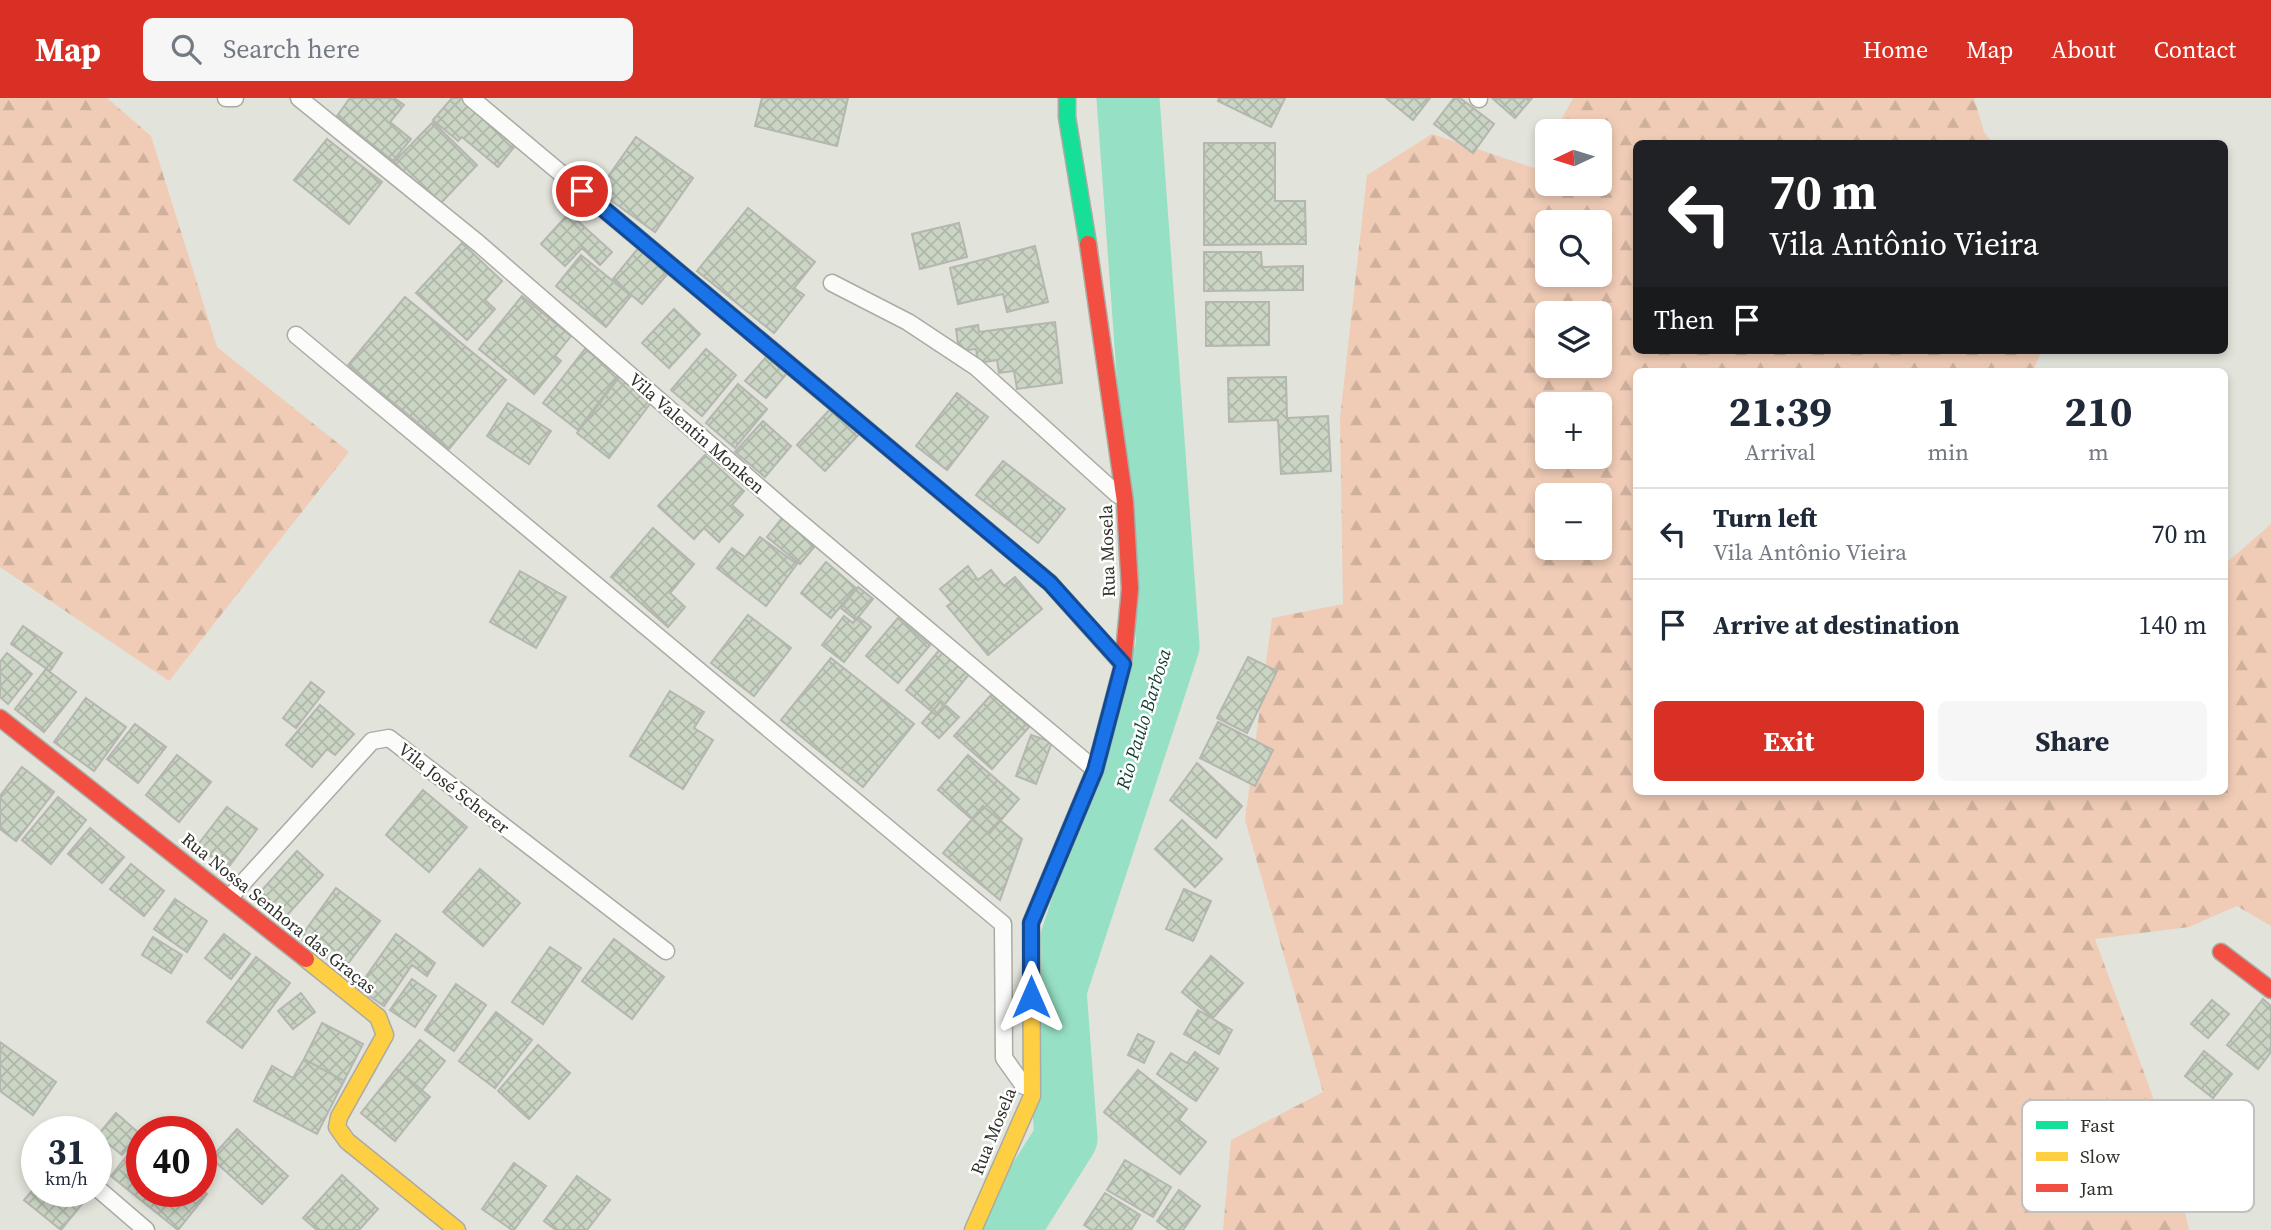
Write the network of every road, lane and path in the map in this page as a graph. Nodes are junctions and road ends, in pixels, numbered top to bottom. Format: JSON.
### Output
{"nodes":[{"id":1,"x":226,"y":98,"type":"edge"},
{"id":2,"x":235,"y":98,"type":"edge"},
{"id":3,"x":299,"y":98,"type":"edge"},
{"id":4,"x":471,"y":98,"type":"edge"},
{"id":5,"x":1067,"y":98,"type":"edge"},
{"id":6,"x":832,"y":283,"type":"dead end"},
{"id":7,"x":296,"y":335,"type":"dead end"},
{"id":8,"x":1125,"y":502,"type":"junction"},
{"id":9,"x":1123,"y":664,"type":"junction"},
{"id":10,"x":0,"y":718,"type":"edge"},
{"id":11,"x":1095,"y":770,"type":"junction"},
{"id":12,"x":230,"y":897,"type":"junction"},
{"id":13,"x":666,"y":951,"type":"dead end"},
{"id":14,"x":2221,"y":952,"type":"dead end"},
{"id":15,"x":2271,"y":990,"type":"edge"},
{"id":16,"x":1032,"y":1096,"type":"junction"},
{"id":17,"x":112,"y":1200,"type":"edge"},
{"id":18,"x":146,"y":1230,"type":"edge"},
{"id":19,"x":457,"y":1230,"type":"edge"},
{"id":20,"x":973,"y":1230,"type":"edge"}],
"edges":[{"from":1,"to":2,"type":"lane"},
{"from":3,"to":11,"type":"lane","name":"Vila Valentin Monken"},
{"from":4,"to":9,"type":"lane"},
{"from":5,"to":8,"type":"street","name":"Rua Mosela"},
{"from":6,"to":8,"type":"lane"},
{"from":7,"to":16,"type":"lane"},
{"from":8,"to":9,"type":"street","name":"Rua Mosela"},
{"from":9,"to":11,"type":"street","name":"Rua Mosela"},
{"from":10,"to":12,"type":"street","name":"Rua Nossa Senhora das Graças"},
{"from":11,"to":16,"type":"street","name":"Rua Mosela"},
{"from":12,"to":13,"type":"lane","name":"Vila José Scherer"},
{"from":12,"to":19,"type":"street","name":"Rua Nossa Senhora das Graças"},
{"from":14,"to":15,"type":"street"},
{"from":16,"to":20,"type":"street","name":"Rua Mosela"},
{"from":17,"to":18,"type":"lane"}]}
